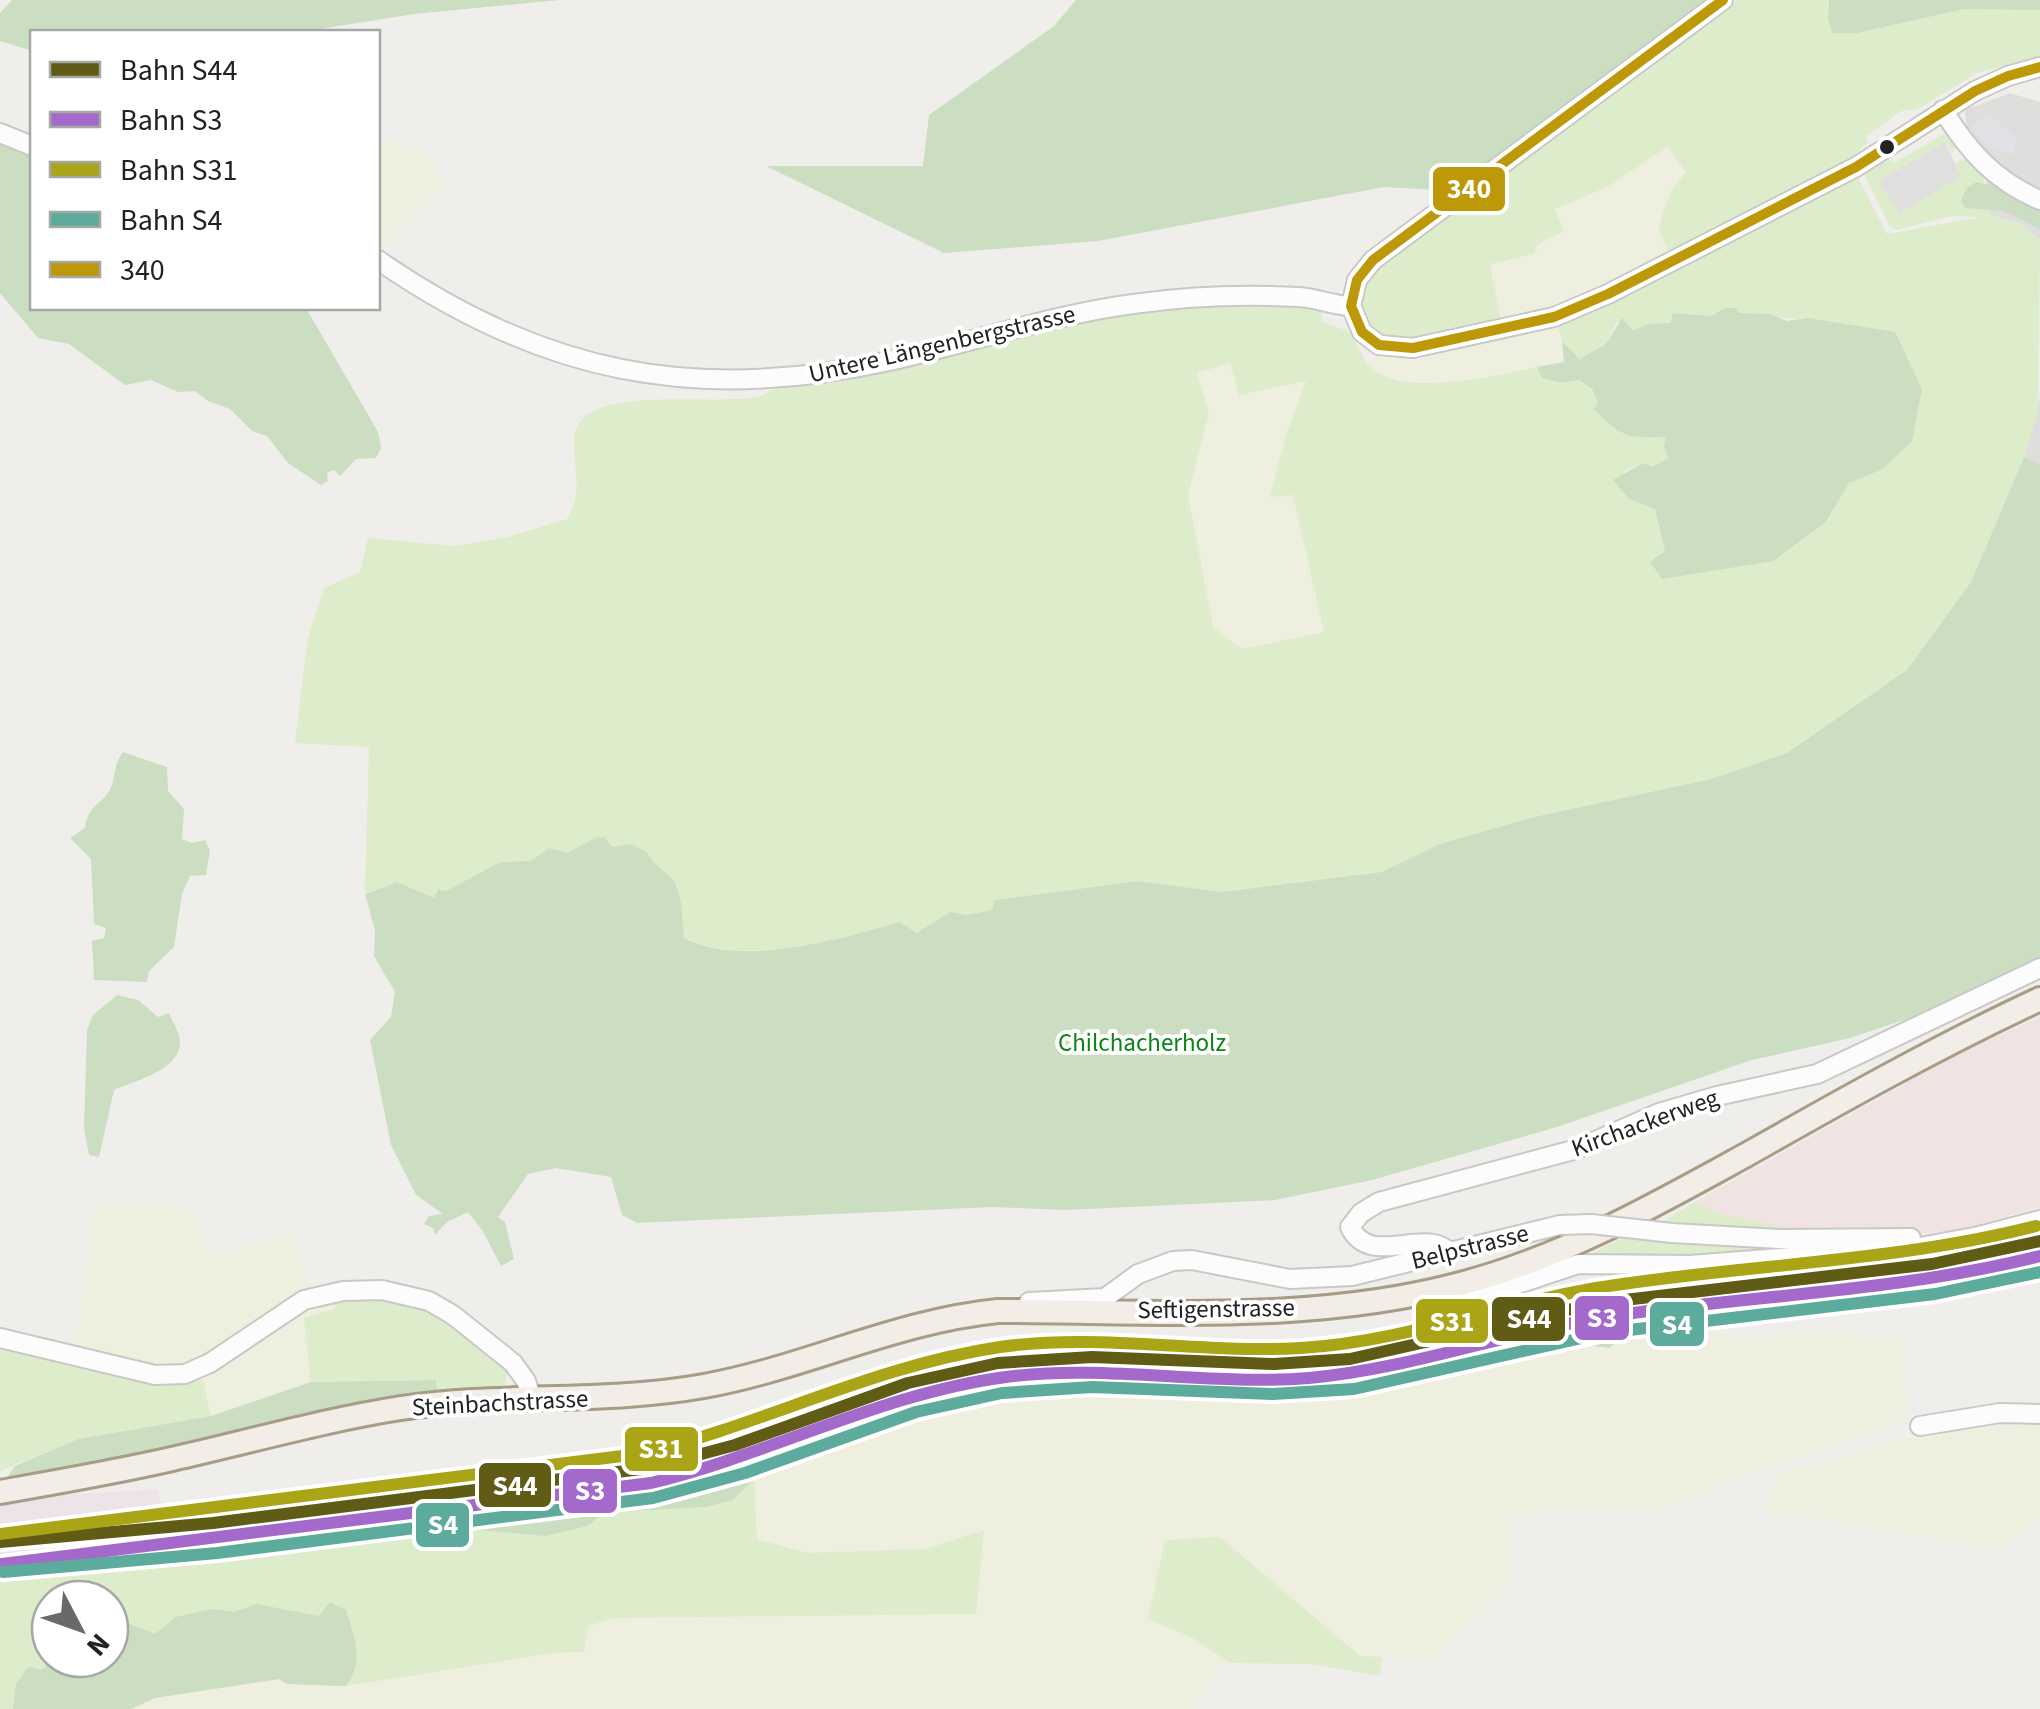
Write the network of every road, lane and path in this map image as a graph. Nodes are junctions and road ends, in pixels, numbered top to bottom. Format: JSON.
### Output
{"nodes":[{"id":1,"x":1723,"y":0,"type":"edge"},
{"id":2,"x":2040,"y":67,"type":"edge"},
{"id":3,"x":1944,"y":110,"type":"junction"},
{"id":4,"x":0,"y":133,"type":"edge"},
{"id":5,"x":30,"y":145,"type":"edge"},
{"id":6,"x":2040,"y":200,"type":"edge"},
{"id":7,"x":380,"y":261,"type":"edge"},
{"id":8,"x":1351,"y":306,"type":"junction"},
{"id":9,"x":2040,"y":968,"type":"edge"},
{"id":10,"x":2040,"y":999,"type":"edge"},
{"id":11,"x":2040,"y":1220,"type":"edge"},
{"id":12,"x":1957,"y":1240,"type":"junction"},
{"id":13,"x":1450,"y":1251,"type":"junction"},
{"id":14,"x":1432,"y":1290,"type":"junction"},
{"id":15,"x":998,"y":1311,"type":"junction"},
{"id":16,"x":0,"y":1338,"type":"edge"},
{"id":17,"x":532,"y":1398,"type":"junction"},
{"id":18,"x":2040,"y":1414,"type":"edge"},
{"id":19,"x":1920,"y":1426,"type":"dead end"},
{"id":20,"x":0,"y":1492,"type":"edge"}],
"edges":[{"from":1,"to":8,"type":"street"},
{"from":2,"to":3,"type":"street"},
{"from":3,"to":6,"type":"street"},
{"from":3,"to":8,"type":"street"},
{"from":4,"to":5,"type":"street"},
{"from":7,"to":8,"type":"street","name":"Untere Längenbergstrasse"},
{"from":9,"to":13,"type":"street","name":"Kirchackerweg"},
{"from":10,"to":14,"type":"main road","name":"Seftigenstrasse"},
{"from":11,"to":12,"type":"street","name":"Belpstrasse"},
{"from":12,"to":13,"type":"street","name":"Belpstrasse","bridge":true},
{"from":12,"to":14,"type":"street","name":"Belpstrasse"},
{"from":13,"to":15,"type":"street","name":"Belpstrasse"},
{"from":14,"to":15,"type":"main road","name":"Seftigenstrasse"},
{"from":15,"to":17,"type":"main road","name":"Steinbachstrasse"},
{"from":16,"to":17,"type":"street"},
{"from":17,"to":20,"type":"main road","name":"Steinbachstrasse"},
{"from":18,"to":19,"type":"street"}]}
